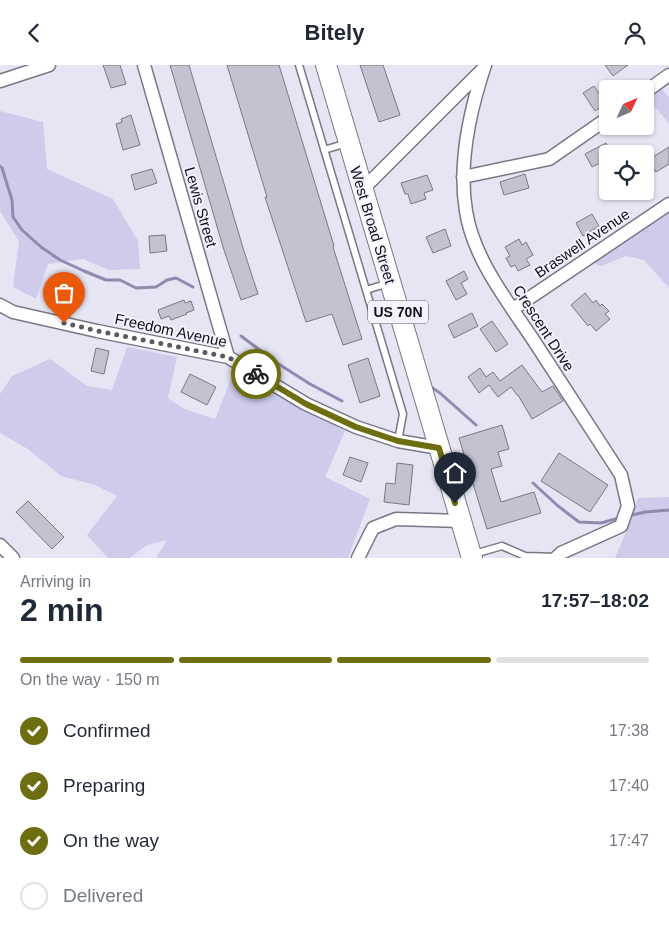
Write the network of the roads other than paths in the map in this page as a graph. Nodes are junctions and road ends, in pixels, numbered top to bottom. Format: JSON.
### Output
{"nodes":[{"id":1,"x":49,"y":65,"type":"edge"},
{"id":2,"x":144,"y":65,"type":"edge"},
{"id":3,"x":299,"y":65,"type":"edge"},
{"id":4,"x":326,"y":65,"type":"edge"},
{"id":5,"x":485,"y":66,"type":"edge"},
{"id":6,"x":669,"y":75,"type":"edge"},
{"id":7,"x":0,"y":81,"type":"edge"},
{"id":8,"x":654,"y":86,"type":"edge"},
{"id":9,"x":599,"y":124,"type":"edge"},
{"id":10,"x":348,"y":142,"type":"junction"},
{"id":11,"x":324,"y":150,"type":"junction"},
{"id":12,"x":463,"y":177,"type":"junction"},
{"id":13,"x":362,"y":190,"type":"junction"},
{"id":14,"x":669,"y":204,"type":"edge"},
{"id":15,"x":390,"y":283,"type":"junction"},
{"id":16,"x":366,"y":290,"type":"junction"},
{"id":17,"x":0,"y":305,"type":"edge"},
{"id":18,"x":513,"y":309,"type":"junction"},
{"id":19,"x":228,"y":357,"type":"junction"},
{"id":20,"x":398,"y":441,"type":"junction"},
{"id":21,"x":439,"y":448,"type":"junction"},
{"id":22,"x":461,"y":521,"type":"junction"},
{"id":23,"x":0,"y":545,"type":"edge"},
{"id":24,"x":471,"y":557,"type":"edge"},
{"id":25,"x":526,"y":557,"type":"edge"},
{"id":26,"x":556,"y":557,"type":"edge"},
{"id":27,"x":13,"y":558,"type":"edge"},
{"id":28,"x":358,"y":558,"type":"edge"}],
"edges":[{"from":1,"to":7,"type":"street"},
{"from":2,"to":19,"type":"street","name":"Lewis Street"},
{"from":3,"to":11,"type":"lane"},
{"from":4,"to":10,"type":"main road","name":"West Broad Street","number":"US 70N"},
{"from":5,"to":12,"type":"street","name":"Crescent Drive"},
{"from":5,"to":13,"type":"street"},
{"from":6,"to":8,"type":"street"},
{"from":9,"to":12,"type":"street"},
{"from":10,"to":11,"type":"lane"},
{"from":10,"to":13,"type":"main road","name":"West Broad Street","number":"US 70N"},
{"from":11,"to":16,"type":"lane"},
{"from":12,"to":18,"type":"street","name":"Crescent Drive"},
{"from":13,"to":15,"type":"main road","name":"West Broad Street","number":"US 70N"},
{"from":14,"to":18,"type":"street","name":"Braswell Avenue"},
{"from":15,"to":16,"type":"lane"},
{"from":15,"to":21,"type":"main road","name":"West Broad Street","number":"US 70N"},
{"from":16,"to":20,"type":"lane"},
{"from":17,"to":19,"type":"street","name":"Freedom Avenue"},
{"from":18,"to":26,"type":"street","name":"Crescent Drive"},
{"from":19,"to":20,"type":"street","name":"Freedom Avenue"},
{"from":20,"to":21,"type":"street","name":"Freedom Avenue"},
{"from":21,"to":22,"type":"main road","name":"West Broad Street","number":"US 70N"},
{"from":22,"to":24,"type":"main road","name":"West Broad Street","number":"US 70N"},
{"from":22,"to":28,"type":"street"},
{"from":23,"to":27,"type":"street"},
{"from":24,"to":25,"type":"lane"},
{"from":25,"to":26,"type":"lane"}]}
